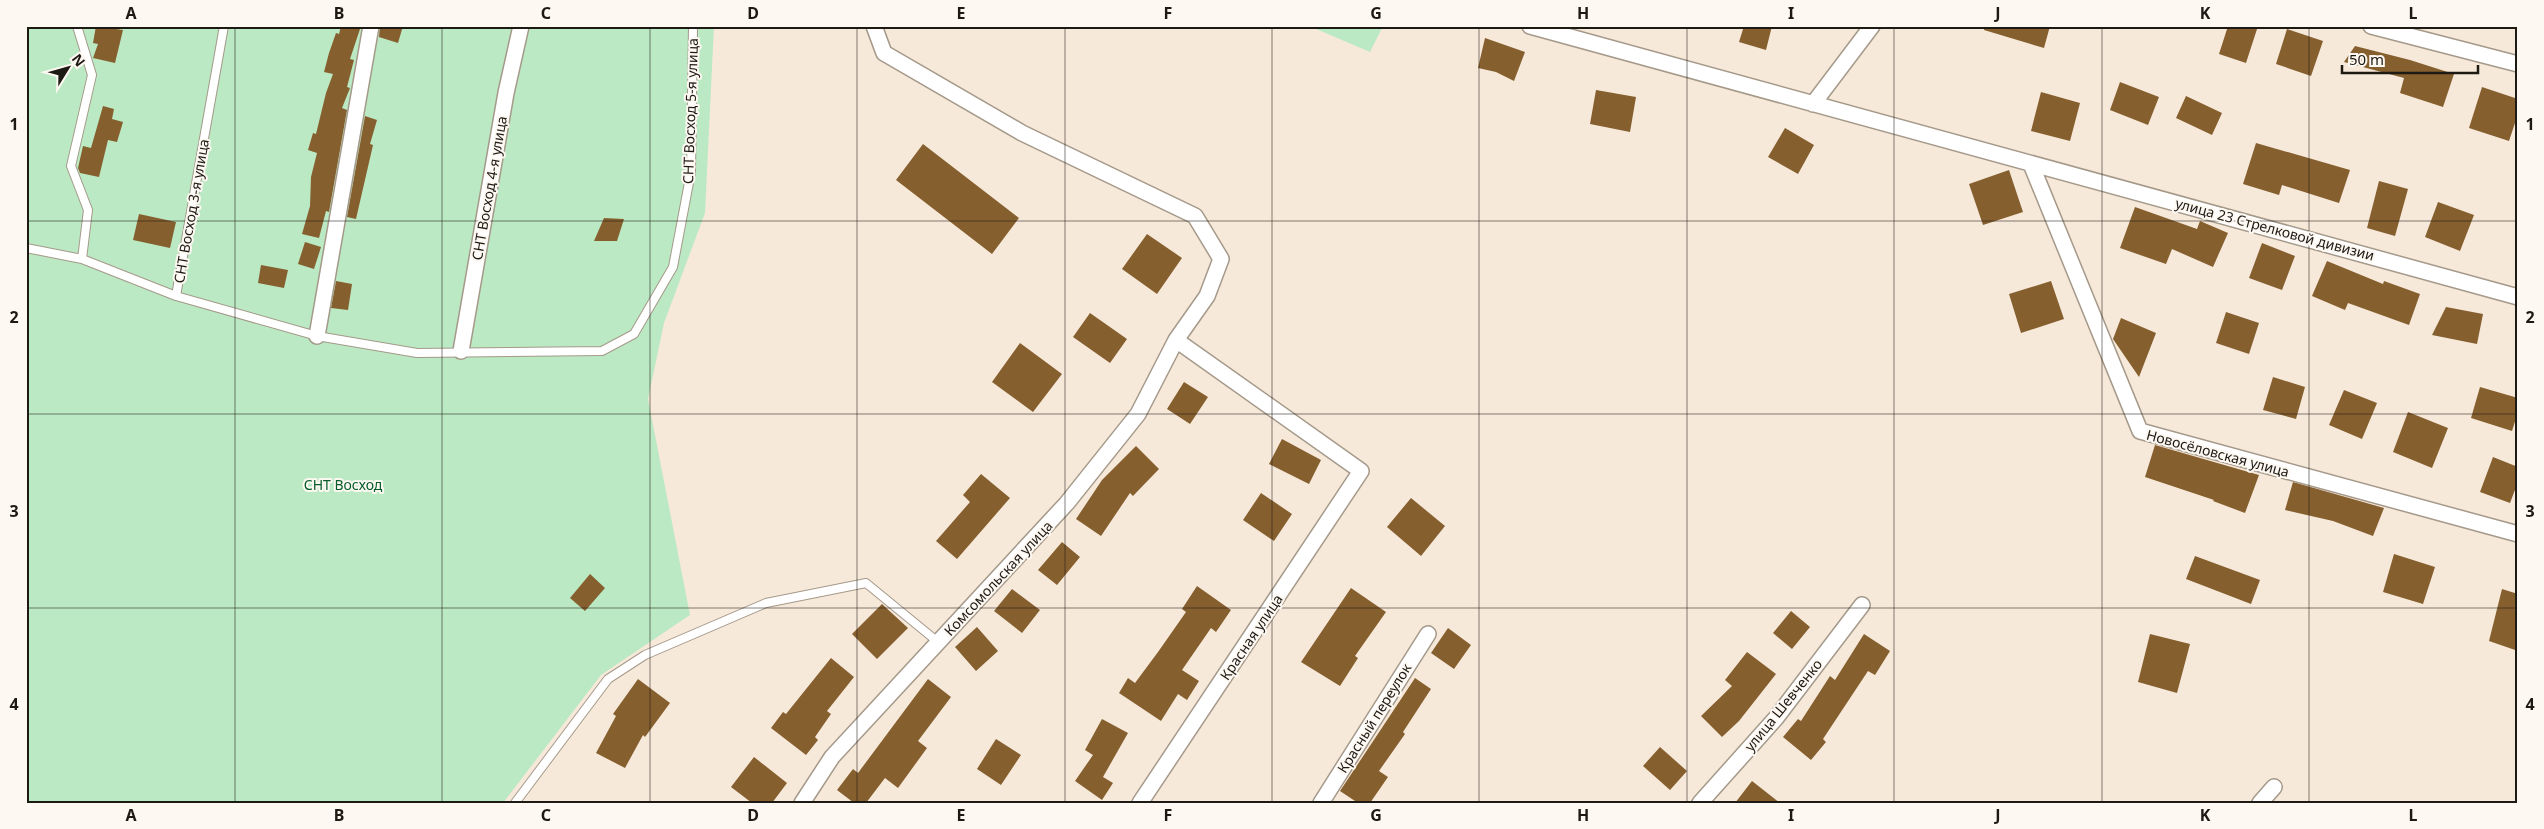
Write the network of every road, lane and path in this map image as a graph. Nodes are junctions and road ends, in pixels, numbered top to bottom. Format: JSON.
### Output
{"nodes":[{"id":1,"x":77,"y":26,"type":"edge"},
{"id":2,"x":224,"y":26,"type":"edge"},
{"id":3,"x":371,"y":26,"type":"edge"},
{"id":4,"x":521,"y":26,"type":"edge"},
{"id":5,"x":693,"y":26,"type":"edge"},
{"id":6,"x":874,"y":26,"type":"edge"},
{"id":7,"x":1530,"y":26,"type":"edge"},
{"id":8,"x":1872,"y":26,"type":"edge"},
{"id":9,"x":2371,"y":26,"type":"edge"},
{"id":10,"x":2518,"y":64,"type":"edge"},
{"id":11,"x":1813,"y":104,"type":"junction"},
{"id":12,"x":2031,"y":164,"type":"junction"},
{"id":13,"x":26,"y":248,"type":"edge"},
{"id":14,"x":82,"y":259,"type":"junction"},
{"id":15,"x":176,"y":296,"type":"junction"},
{"id":16,"x":2518,"y":296,"type":"edge"},
{"id":17,"x":317,"y":336,"type":"junction"},
{"id":18,"x":1176,"y":340,"type":"junction"},
{"id":19,"x":460,"y":351,"type":"junction"},
{"id":20,"x":2518,"y":534,"type":"edge"},
{"id":21,"x":1862,"y":605,"type":"dead end"},
{"id":22,"x":1428,"y":634,"type":"dead end"},
{"id":23,"x":938,"y":642,"type":"junction"},
{"id":24,"x":2274,"y":787,"type":"dead end"},
{"id":25,"x":515,"y":803,"type":"edge"},
{"id":26,"x":802,"y":803,"type":"edge"},
{"id":27,"x":1140,"y":803,"type":"edge"},
{"id":28,"x":1321,"y":803,"type":"edge"},
{"id":29,"x":1700,"y":803,"type":"edge"},
{"id":30,"x":2260,"y":803,"type":"edge"}],
"edges":[{"from":1,"to":14,"type":"lane"},
{"from":2,"to":15,"type":"lane","name":"СНТ Восход 3-я улица"},
{"from":3,"to":17,"type":"street"},
{"from":4,"to":19,"type":"street","name":"СНТ Восход 4-я улица"},
{"from":5,"to":19,"type":"lane","name":"СНТ Восход 5-я улица"},
{"from":6,"to":18,"type":"street","name":"Комсомольская улица"},
{"from":7,"to":11,"type":"street","name":"улица 23 Стрелковой дивизии"},
{"from":8,"to":11,"type":"street"},
{"from":9,"to":10,"type":"street"},
{"from":11,"to":12,"type":"street","name":"улица 23 Стрелковой дивизии"},
{"from":12,"to":16,"type":"street","name":"улица 23 Стрелковой дивизии"},
{"from":12,"to":20,"type":"street","name":"Новосёловская улица"},
{"from":13,"to":14,"type":"lane","name":"СНТ Восход 3-я улица"},
{"from":14,"to":15,"type":"lane","name":"СНТ Восход 3-я улица"},
{"from":15,"to":17,"type":"lane"},
{"from":17,"to":19,"type":"lane"},
{"from":18,"to":23,"type":"street","name":"Комсомольская улица"},
{"from":18,"to":27,"type":"street","name":"Красная улица"},
{"from":21,"to":29,"type":"street","name":"улица Шевченко"},
{"from":22,"to":28,"type":"street","name":"Красный переулок"},
{"from":23,"to":25,"type":"lane"},
{"from":23,"to":26,"type":"street","name":"Комсомольская улица"},
{"from":24,"to":30,"type":"street"}]}
